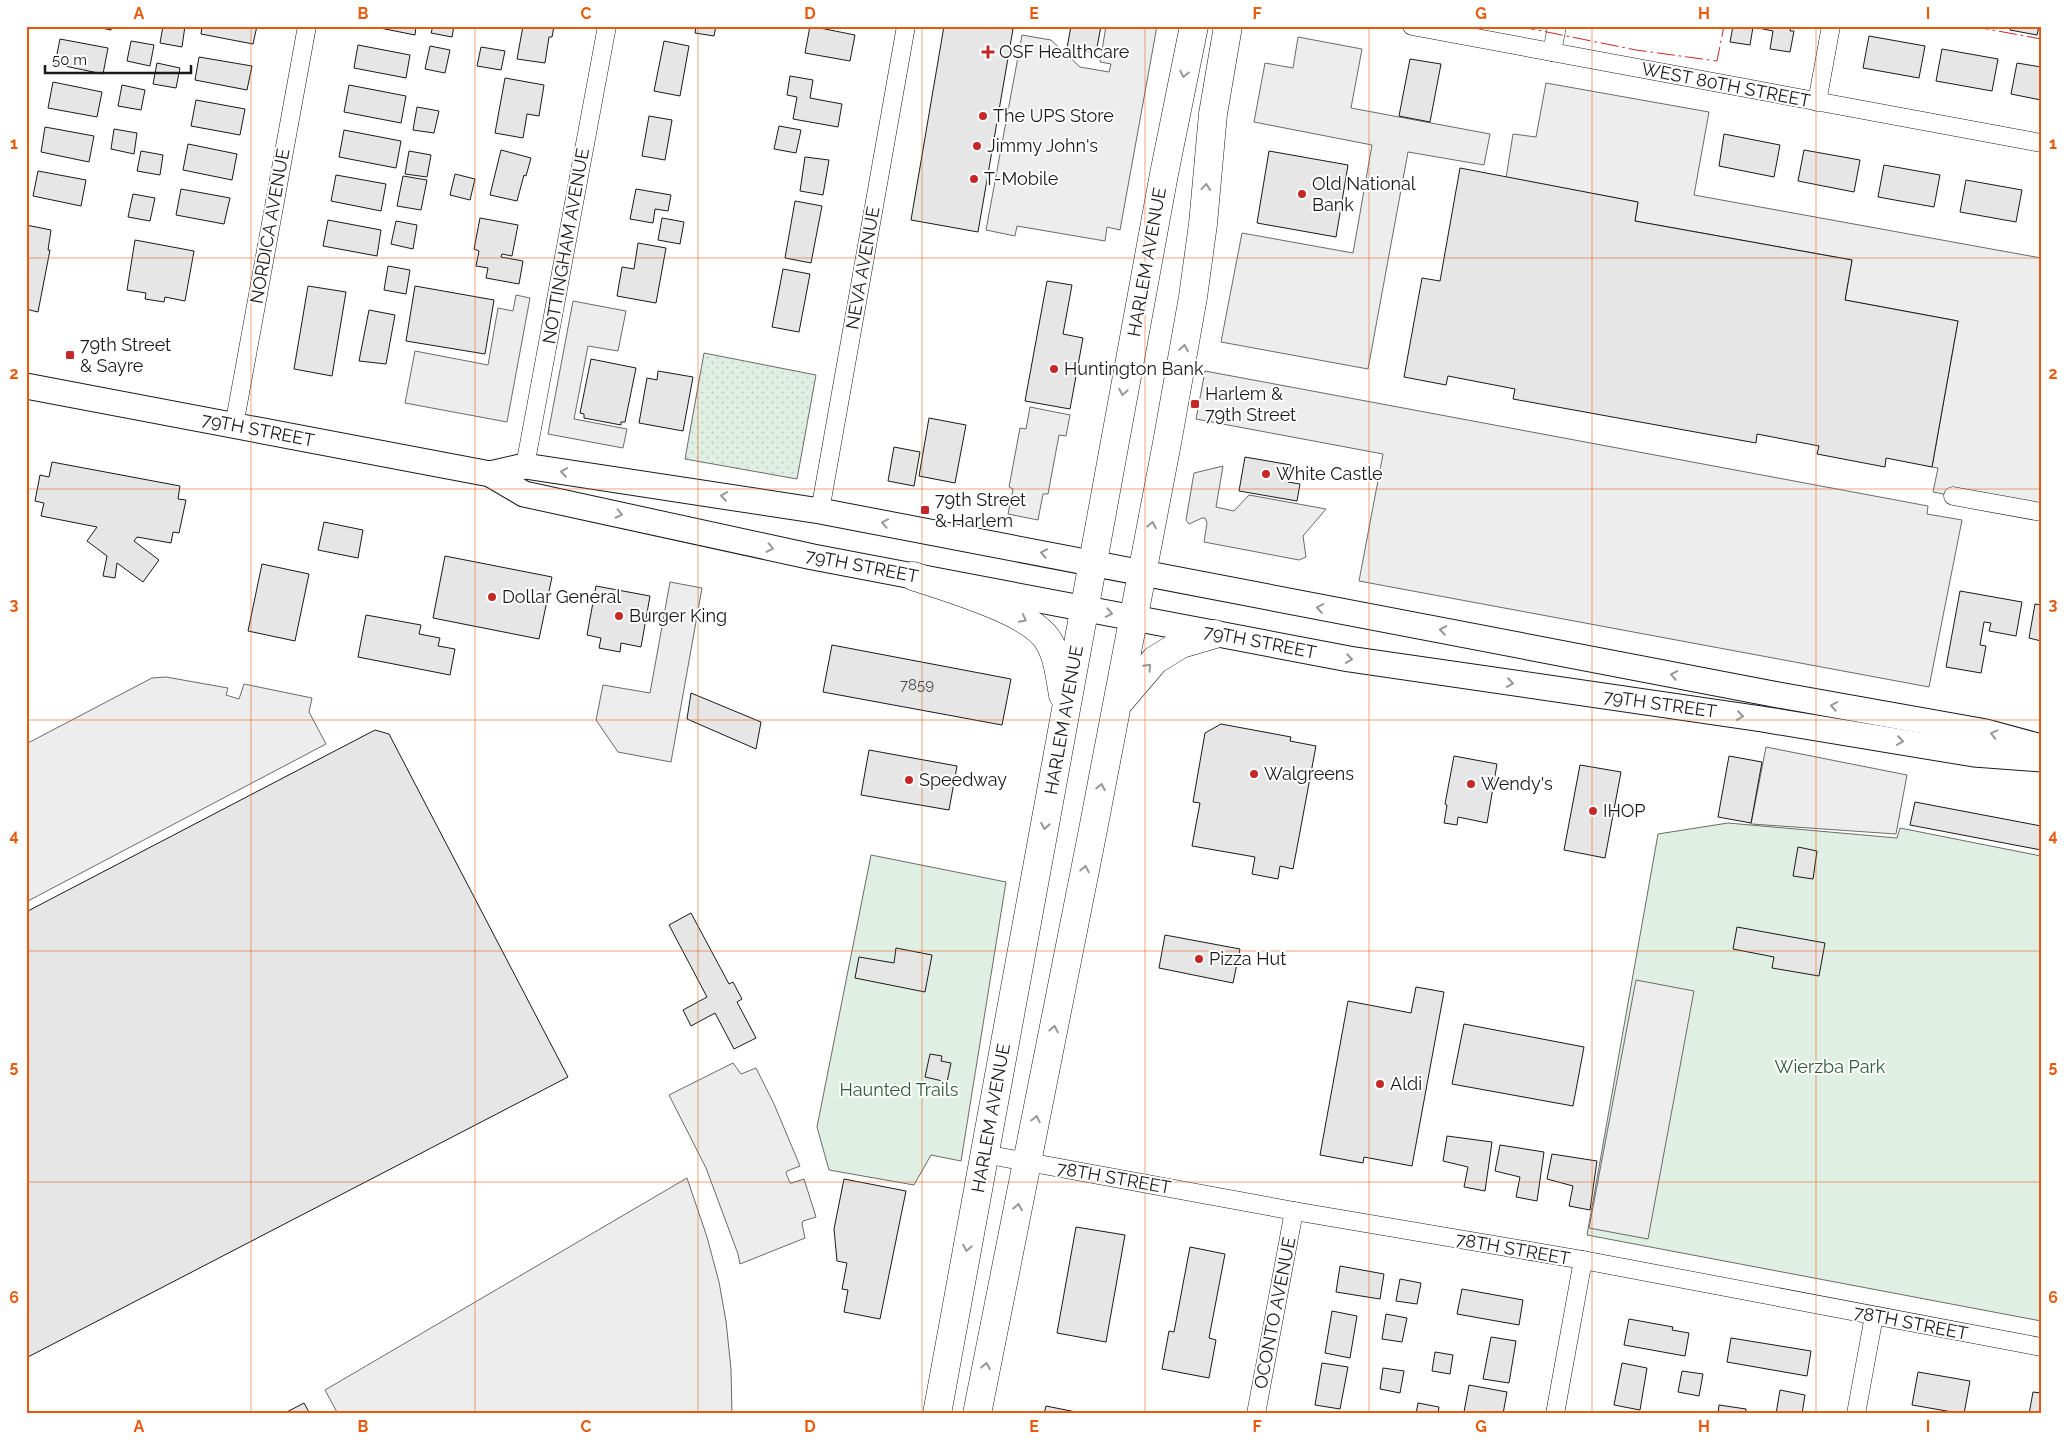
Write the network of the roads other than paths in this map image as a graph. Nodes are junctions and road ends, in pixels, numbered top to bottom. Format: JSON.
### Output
{"nodes":[{"id":1,"x":307,"y":26,"type":"edge"},
{"id":2,"x":606,"y":26,"type":"edge"},
{"id":3,"x":906,"y":26,"type":"edge"},
{"id":4,"x":1194,"y":26,"type":"edge"},
{"id":5,"x":1228,"y":26,"type":"edge"},
{"id":6,"x":1412,"y":26,"type":"edge"},
{"id":7,"x":1557,"y":26,"type":"edge"},
{"id":8,"x":1831,"y":26,"type":"edge"},
{"id":9,"x":1552,"y":52,"type":"junction"},
{"id":10,"x":1818,"y":102,"type":"junction"},
{"id":11,"x":2041,"y":143,"type":"edge"},
{"id":12,"x":26,"y":386,"type":"edge"},
{"id":13,"x":234,"y":426,"type":"junction"},
{"id":14,"x":525,"y":466,"type":"junction"},
{"id":15,"x":490,"y":474,"type":"junction"},
{"id":16,"x":1953,"y":496,"type":"dead end"},
{"id":17,"x":820,"y":510,"type":"junction"},
{"id":18,"x":2041,"y":512,"type":"edge"},
{"id":19,"x":1092,"y":562,"type":"junction"},
{"id":20,"x":1143,"y":573,"type":"junction"},
{"id":21,"x":913,"y":576,"type":"junction"},
{"id":22,"x":1084,"y":608,"type":"junction"},
{"id":23,"x":1134,"y":618,"type":"junction"},
{"id":24,"x":1215,"y":634,"type":"junction"},
{"id":25,"x":1117,"y":704,"type":"junction"},
{"id":26,"x":1066,"y":709,"type":"junction"},
{"id":27,"x":2041,"y":747,"type":"edge"},
{"id":28,"x":2041,"y":759,"type":"edge"},
{"id":29,"x":984,"y":1154,"type":"junction"},
{"id":30,"x":1027,"y":1162,"type":"junction"},
{"id":31,"x":1294,"y":1211,"type":"junction"},
{"id":32,"x":1583,"y":1260,"type":"junction"},
{"id":33,"x":1874,"y":1316,"type":"junction"},
{"id":34,"x":2041,"y":1347,"type":"edge"},
{"id":35,"x":937,"y":1414,"type":"edge"},
{"id":36,"x":977,"y":1414,"type":"edge"},
{"id":37,"x":1256,"y":1414,"type":"edge"},
{"id":38,"x":1555,"y":1414,"type":"edge"},
{"id":39,"x":1856,"y":1414,"type":"edge"}],
"edges":[{"from":1,"to":13,"type":"street","name":"NORDICA AVENUE"},
{"from":2,"to":14,"type":"street","name":"NOTTINGHAM AVENUE"},
{"from":3,"to":17,"type":"street","name":"NEVA AVENUE"},
{"from":4,"to":19,"type":"main road","name":"HARLEM AVENUE","one_way":true},
{"from":20,"to":5,"type":"main road","one_way":true},
{"from":6,"to":9,"type":"street","name":"WEST 80TH STREET"},
{"from":7,"to":9,"type":"street"},
{"from":8,"to":10,"type":"street"},
{"from":9,"to":10,"type":"street","name":"WEST 80TH STREET"},
{"from":10,"to":11,"type":"street","name":"WEST 80TH STREET"},
{"from":12,"to":13,"type":"main road","name":"79TH STREET"},
{"from":13,"to":15,"type":"main road","name":"79TH STREET"},
{"from":14,"to":15,"type":"main road","name":"79TH STREET"},
{"from":17,"to":14,"type":"main road","name":"79TH STREET","one_way":true},
{"from":15,"to":21,"type":"main road","name":"79TH STREET","one_way":true},
{"from":16,"to":18,"type":"street"},
{"from":19,"to":17,"type":"main road","name":"79TH STREET","one_way":true},
{"from":19,"to":20,"type":"main road","name":"79TH STREET"},
{"from":19,"to":22,"type":"main road","name":"HARLEM AVENUE"},
{"from":20,"to":23,"type":"main road"},
{"from":27,"to":20,"type":"main road","name":"79TH STREET","one_way":true},
{"from":21,"to":22,"type":"main road","name":"79TH STREET"},
{"from":21,"to":26,"type":"main road","one_way":true},
{"from":22,"to":23,"type":"main road","name":"79TH STREET","one_way":true},
{"from":22,"to":26,"type":"main road","name":"HARLEM AVENUE"},
{"from":23,"to":24,"type":"main road","name":"79TH STREET"},
{"from":23,"to":25,"type":"main road"},
{"from":25,"to":24,"type":"main road","one_way":true},
{"from":24,"to":28,"type":"main road","name":"79TH STREET","one_way":true},
{"from":30,"to":25,"type":"main road","one_way":true},
{"from":26,"to":29,"type":"main road","name":"HARLEM AVENUE","one_way":true},
{"from":29,"to":30,"type":"street","name":"78TH STREET"},
{"from":29,"to":35,"type":"main road","name":"HARLEM AVENUE","one_way":true},
{"from":30,"to":31,"type":"street","name":"78TH STREET"},
{"from":36,"to":30,"type":"main road","one_way":true},
{"from":31,"to":32,"type":"street","name":"78TH STREET"},
{"from":31,"to":37,"type":"street","name":"OCONTO AVENUE"},
{"from":32,"to":33,"type":"street","name":"78TH STREET"},
{"from":32,"to":38,"type":"street"},
{"from":33,"to":34,"type":"street","name":"78TH STREET"},
{"from":33,"to":39,"type":"street"}]}
